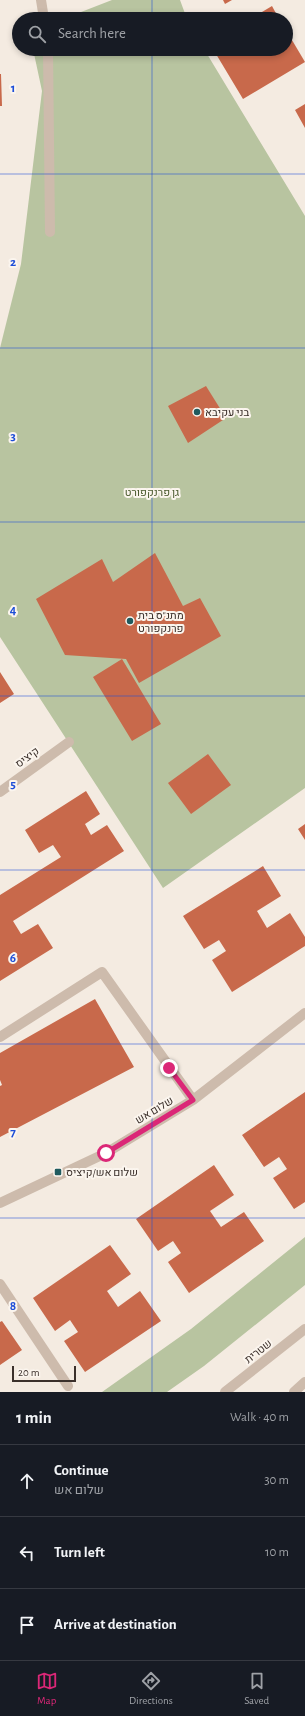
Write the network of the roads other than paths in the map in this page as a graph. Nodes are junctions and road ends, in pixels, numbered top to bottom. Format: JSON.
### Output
{"nodes":[{"id":1,"x":41,"y":0,"type":"edge"},
{"id":2,"x":43,"y":12,"type":"edge"},
{"id":3,"x":48,"y":56,"type":"edge"},
{"id":4,"x":50,"y":232,"type":"dead end"},
{"id":5,"x":69,"y":742,"type":"dead end"},
{"id":6,"x":0,"y":792,"type":"edge"},
{"id":7,"x":305,"y":1013,"type":"edge"},
{"id":8,"x":0,"y":1037,"type":"edge"},
{"id":9,"x":193,"y":1100,"type":"junction"},
{"id":10,"x":0,"y":1202,"type":"edge"},
{"id":11,"x":0,"y":1284,"type":"edge"},
{"id":12,"x":305,"y":1328,"type":"edge"},
{"id":13,"x":305,"y":1382,"type":"edge"},
{"id":14,"x":68,"y":1386,"type":"dead end"},
{"id":15,"x":225,"y":1392,"type":"edge"},
{"id":16,"x":294,"y":1392,"type":"edge"}],
"edges":[{"from":1,"to":2,"type":"street"},
{"from":3,"to":4,"type":"street"},
{"from":5,"to":6,"type":"street","name":"קיציס"},
{"from":7,"to":9,"type":"street","name":"שלום אש"},
{"from":8,"to":9,"type":"street"},
{"from":9,"to":10,"type":"street","name":"שלום אש"},
{"from":11,"to":14,"type":"street"},
{"from":12,"to":15,"type":"street","name":"שטרית"},
{"from":13,"to":16,"type":"street"}]}
